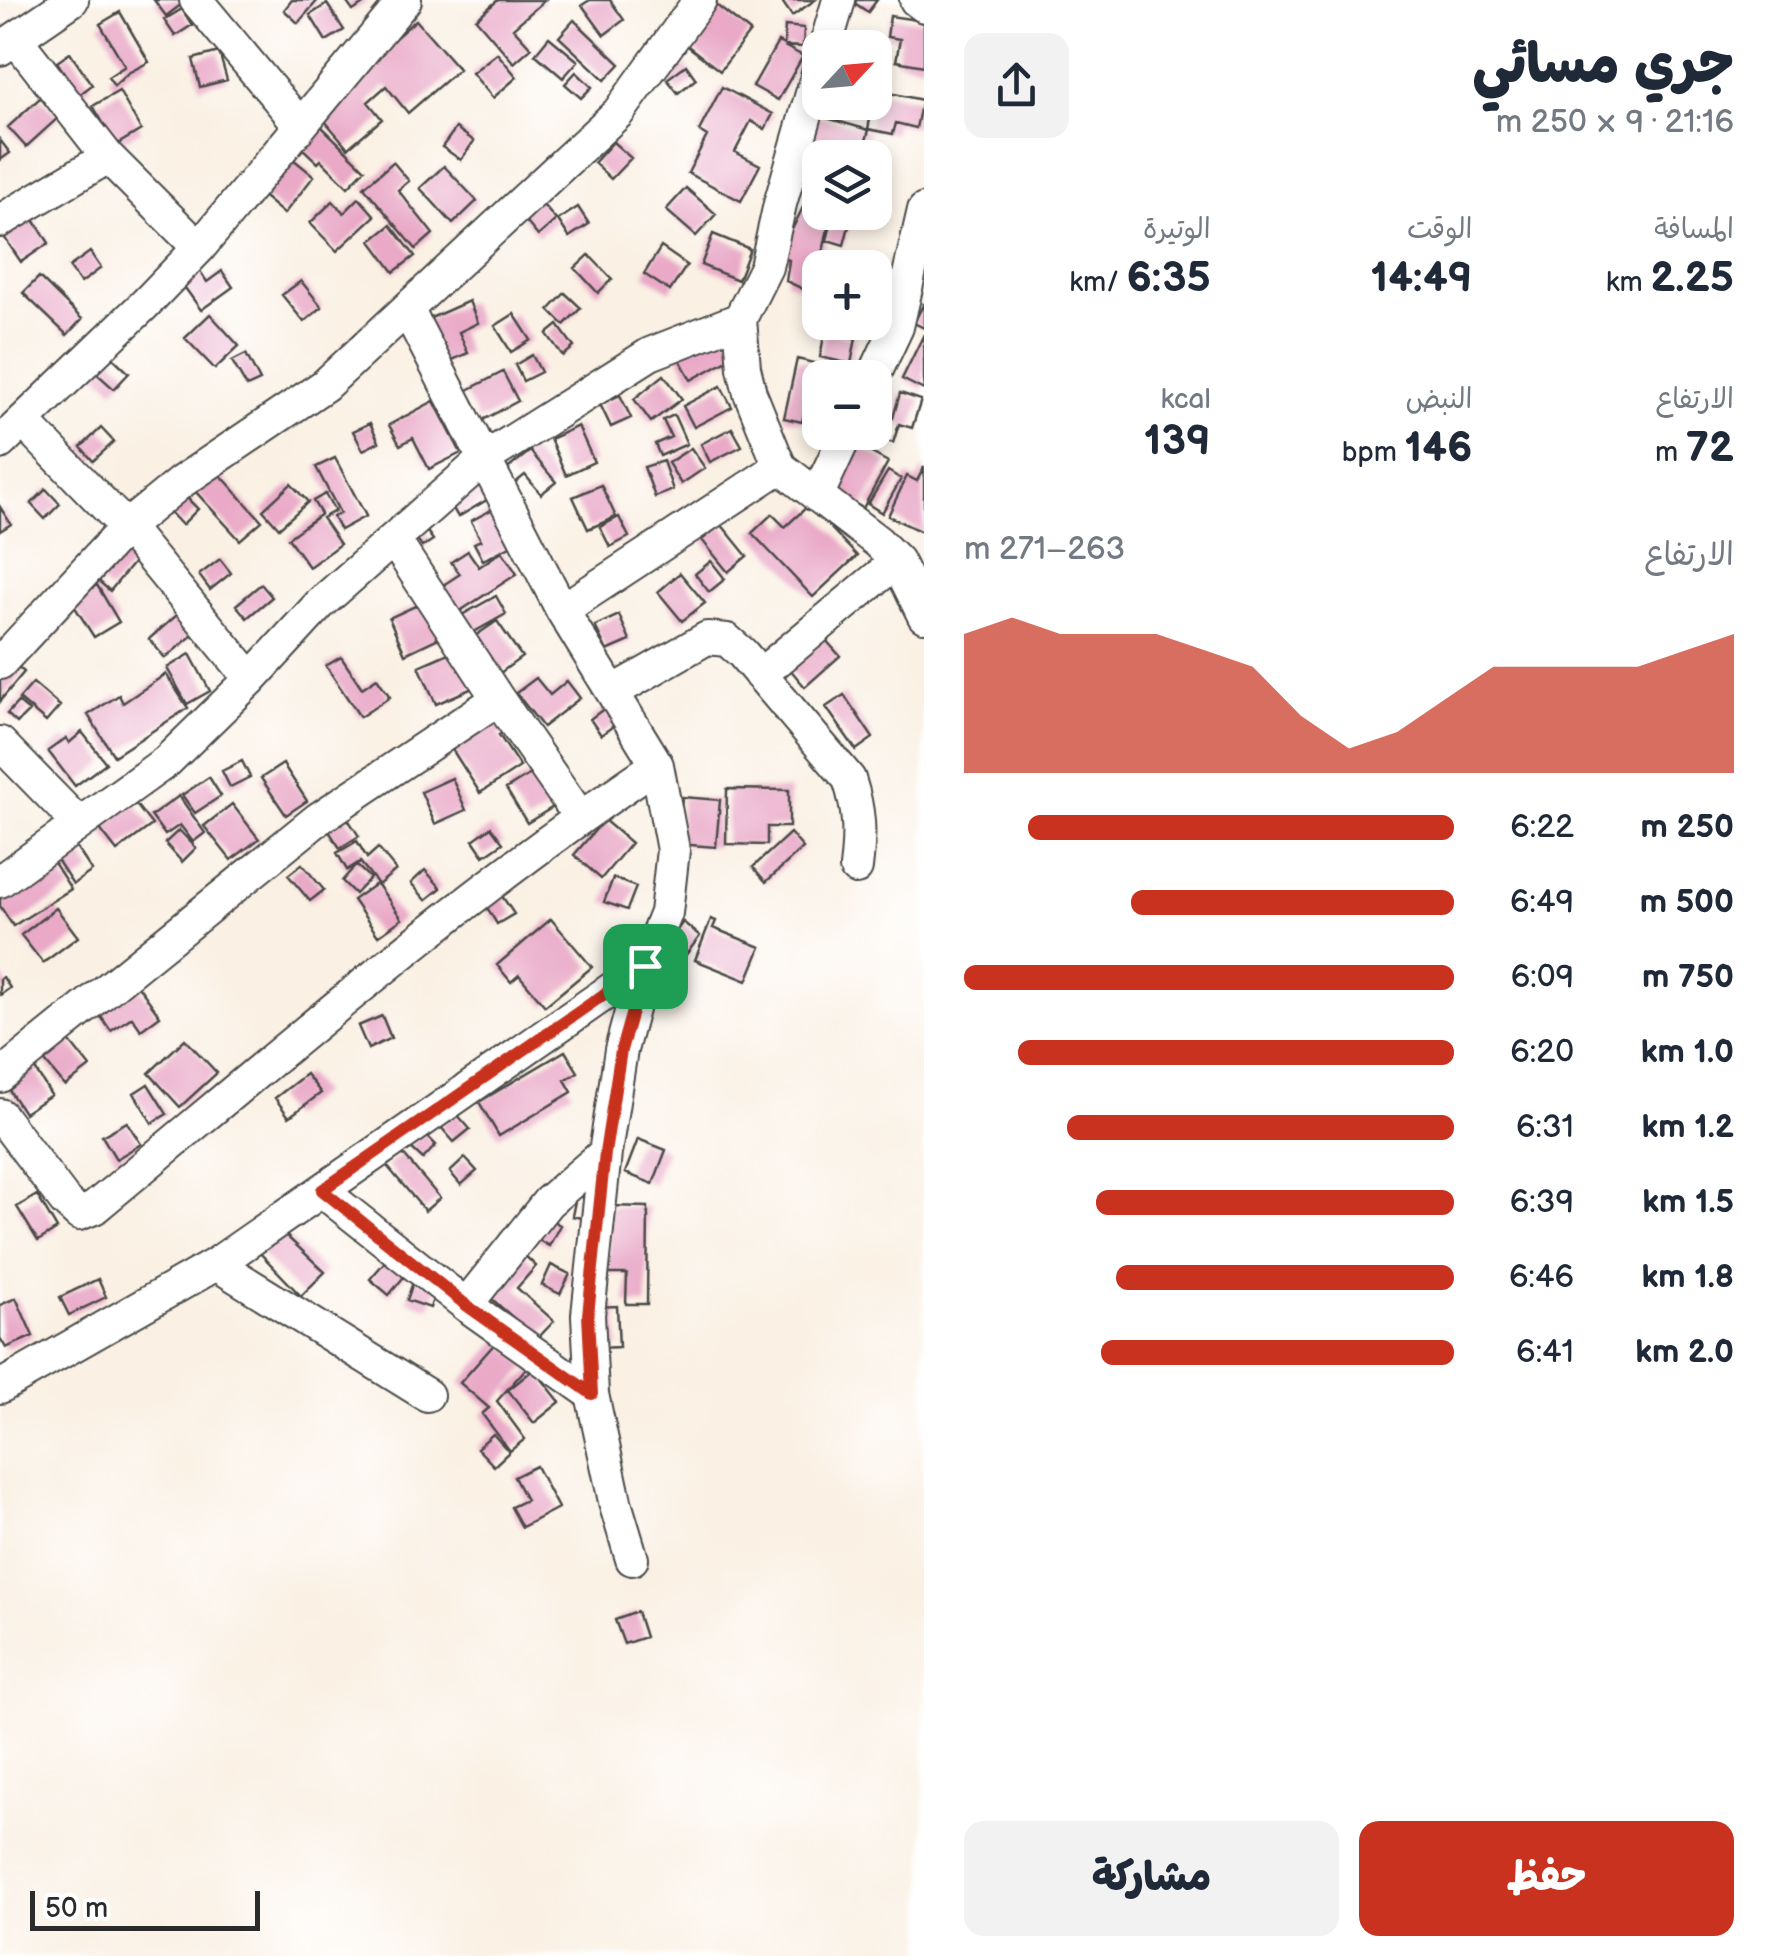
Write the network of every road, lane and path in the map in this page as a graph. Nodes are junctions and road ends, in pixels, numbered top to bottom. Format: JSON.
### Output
{"nodes":[{"id":1,"x":72,"y":0,"type":"edge"},
{"id":2,"x":196,"y":0,"type":"edge"},
{"id":3,"x":406,"y":0,"type":"edge"},
{"id":4,"x":700,"y":0,"type":"edge"},
{"id":5,"x":839,"y":0,"type":"edge"},
{"id":6,"x":916,"y":0,"type":"edge"},
{"id":7,"x":924,"y":6,"type":"edge"},
{"id":8,"x":831,"y":30,"type":"edge"},
{"id":9,"x":8,"y":44,"type":"edge"},
{"id":10,"x":804,"y":120,"type":"edge"},
{"id":11,"x":300,"y":125,"type":"junction"},
{"id":12,"x":108,"y":157,"type":"junction"},
{"id":13,"x":924,"y":210,"type":"edge"},
{"id":14,"x":0,"y":221,"type":"edge"},
{"id":15,"x":198,"y":248,"type":"junction"},
{"id":16,"x":407,"y":310,"type":"junction"},
{"id":17,"x":740,"y":319,"type":"junction"},
{"id":18,"x":881,"y":360,"type":"edge"},
{"id":19,"x":6,"y":436,"type":"edge"},
{"id":20,"x":839,"y":450,"type":"edge"},
{"id":21,"x":484,"y":459,"type":"junction"},
{"id":22,"x":780,"y":468,"type":"junction"},
{"id":23,"x":817,"y":496,"type":"junction"},
{"id":24,"x":126,"y":528,"type":"junction"},
{"id":25,"x":394,"y":540,"type":"junction"},
{"id":26,"x":897,"y":561,"type":"junction"},
{"id":27,"x":923,"y":609,"type":"edge"},
{"id":28,"x":562,"y":610,"type":"junction"},
{"id":29,"x":0,"y":663,"type":"edge"},
{"id":30,"x":760,"y":675,"type":"junction"},
{"id":31,"x":252,"y":679,"type":"junction"},
{"id":32,"x":614,"y":692,"type":"junction"},
{"id":33,"x":498,"y":699,"type":"junction"},
{"id":34,"x":0,"y":742,"type":"edge"},
{"id":35,"x":657,"y":765,"type":"junction"},
{"id":36,"x":580,"y":817,"type":"junction"},
{"id":37,"x":79,"y":824,"type":"junction"},
{"id":38,"x":856,"y":868,"type":"dead end"},
{"id":39,"x":0,"y":881,"type":"edge"},
{"id":40,"x":645,"y":966,"type":"junction"},
{"id":41,"x":0,"y":1076,"type":"edge"},
{"id":42,"x":0,"y":1115,"type":"edge"},
{"id":43,"x":605,"y":1153,"type":"junction"},
{"id":44,"x":322,"y":1190,"type":"junction"},
{"id":45,"x":216,"y":1264,"type":"junction"},
{"id":46,"x":466,"y":1305,"type":"junction"},
{"id":47,"x":0,"y":1387,"type":"edge"},
{"id":48,"x":592,"y":1394,"type":"junction"},
{"id":49,"x":427,"y":1395,"type":"dead end"},
{"id":50,"x":632,"y":1559,"type":"dead end"}],
"edges":[{"from":1,"to":9,"type":"street"},
{"from":2,"to":11,"type":"street"},
{"from":3,"to":11,"type":"street"},
{"from":4,"to":16,"type":"street"},
{"from":5,"to":8,"type":"street"},
{"from":6,"to":7,"type":"street"},
{"from":9,"to":12,"type":"street"},
{"from":10,"to":17,"type":"street"},
{"from":11,"to":15,"type":"street"},
{"from":12,"to":14,"type":"street"},
{"from":12,"to":15,"type":"street"},
{"from":13,"to":18,"type":"street"},
{"from":15,"to":19,"type":"street"},
{"from":16,"to":21,"type":"street"},
{"from":16,"to":24,"type":"street"},
{"from":17,"to":21,"type":"street"},
{"from":17,"to":22,"type":"street"},
{"from":19,"to":24,"type":"street"},
{"from":20,"to":23,"type":"street"},
{"from":21,"to":25,"type":"street"},
{"from":21,"to":28,"type":"street"},
{"from":22,"to":23,"type":"street"},
{"from":22,"to":28,"type":"street"},
{"from":23,"to":26,"type":"street"},
{"from":24,"to":29,"type":"street"},
{"from":24,"to":31,"type":"street"},
{"from":25,"to":31,"type":"street"},
{"from":25,"to":33,"type":"street"},
{"from":26,"to":27,"type":"street"},
{"from":26,"to":30,"type":"street"},
{"from":28,"to":32,"type":"street"},
{"from":30,"to":32,"type":"street"},
{"from":30,"to":38,"type":"street"},
{"from":31,"to":37,"type":"street"},
{"from":32,"to":35,"type":"street"},
{"from":33,"to":36,"type":"street"},
{"from":33,"to":41,"type":"street"},
{"from":34,"to":37,"type":"street"},
{"from":35,"to":36,"type":"street"},
{"from":35,"to":40,"type":"street"},
{"from":36,"to":42,"type":"street"},
{"from":37,"to":39,"type":"street"},
{"from":40,"to":43,"type":"street"},
{"from":40,"to":44,"type":"street"},
{"from":43,"to":46,"type":"street"},
{"from":43,"to":48,"type":"street"},
{"from":44,"to":45,"type":"street"},
{"from":44,"to":46,"type":"street"},
{"from":45,"to":47,"type":"street"},
{"from":45,"to":49,"type":"street"},
{"from":46,"to":48,"type":"street"},
{"from":48,"to":50,"type":"street"}]}
